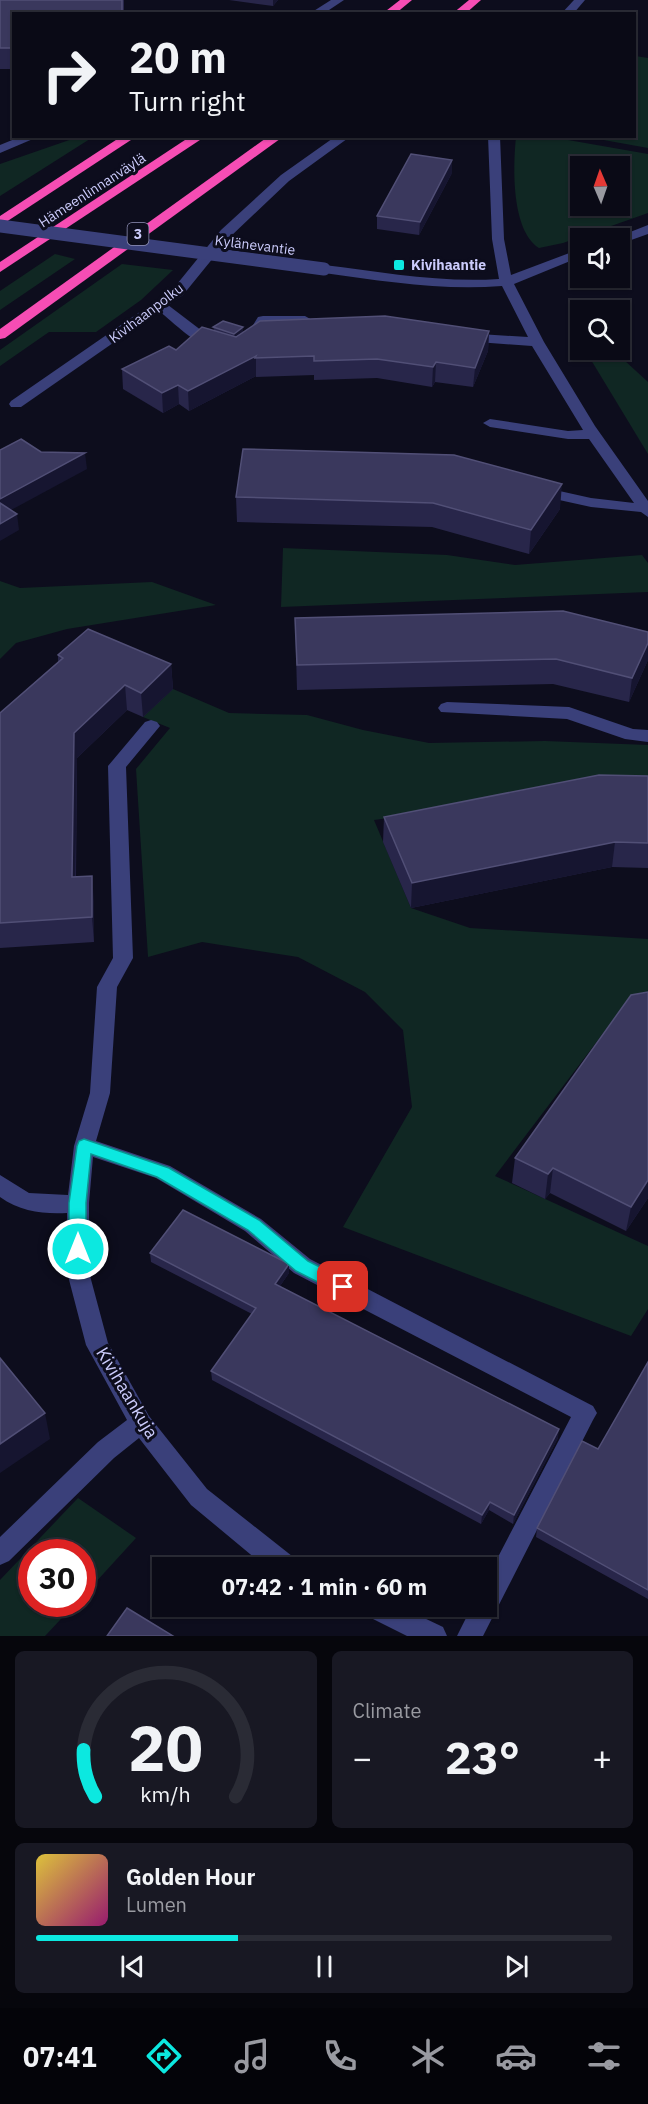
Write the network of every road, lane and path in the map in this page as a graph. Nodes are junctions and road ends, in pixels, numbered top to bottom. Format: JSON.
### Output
{"nodes":[{"id":1,"x":339,"y":0,"type":"edge"},
{"id":2,"x":407,"y":0,"type":"edge"},
{"id":3,"x":476,"y":0,"type":"edge"},
{"id":4,"x":580,"y":0,"type":"edge"},
{"id":5,"x":318,"y":12,"type":"edge"},
{"id":6,"x":390,"y":12,"type":"edge"},
{"id":7,"x":460,"y":12,"type":"edge"},
{"id":8,"x":568,"y":12,"type":"edge"},
{"id":9,"x":29,"y":138,"type":"edge"},
{"id":10,"x":127,"y":138,"type":"edge"},
{"id":11,"x":197,"y":138,"type":"edge"},
{"id":12,"x":275,"y":138,"type":"edge"},
{"id":13,"x":342,"y":138,"type":"edge"},
{"id":14,"x":494,"y":138,"type":"edge"},
{"id":15,"x":0,"y":149,"type":"edge"},
{"id":16,"x":0,"y":224,"type":"edge"},
{"id":17,"x":648,"y":229,"type":"edge"},
{"id":18,"x":630,"y":236,"type":"edge"},
{"id":19,"x":570,"y":258,"type":"edge"},
{"id":20,"x":0,"y":268,"type":"edge"},
{"id":21,"x":506,"y":282,"type":"junction"},
{"id":22,"x":161,"y":306,"type":"junction"},
{"id":23,"x":322,"y":320,"type":"edge"},
{"id":24,"x":0,"y":335,"type":"edge"},
{"id":25,"x":452,"y":335,"type":"edge"},
{"id":26,"x":537,"y":342,"type":"junction"},
{"id":27,"x":16,"y":404,"type":"dead end"},
{"id":28,"x":490,"y":423,"type":"dead end"},
{"id":29,"x":593,"y":434,"type":"junction"},
{"id":30,"x":522,"y":487,"type":"edge"},
{"id":31,"x":646,"y":510,"type":"edge"},
{"id":32,"x":447,"y":708,"type":"dead end"},
{"id":33,"x":151,"y":726,"type":"dead end"},
{"id":34,"x":648,"y":736,"type":"edge"},
{"id":35,"x":84,"y":1146,"type":"junction"},
{"id":36,"x":0,"y":1184,"type":"edge"},
{"id":37,"x":78,"y":1203,"type":"junction"},
{"id":38,"x":141,"y":1424,"type":"junction"},
{"id":39,"x":0,"y":1553,"type":"edge"},
{"id":40,"x":272,"y":1557,"type":"edge"},
{"id":41,"x":497,"y":1585,"type":"edge"},
{"id":42,"x":395,"y":1617,"type":"edge"},
{"id":43,"x":480,"y":1617,"type":"edge"},
{"id":44,"x":434,"y":1636,"type":"edge"},
{"id":45,"x":470,"y":1636,"type":"edge"}],
"edges":[{"from":1,"to":5,"type":"street"},
{"from":2,"to":6,"type":"highway"},
{"from":3,"to":7,"type":"highway"},
{"from":4,"to":8,"type":"street"},
{"from":9,"to":15,"type":"street"},
{"from":10,"to":16,"type":"highway"},
{"from":11,"to":20,"type":"highway","name":"Hämeenlinnanväylä"},
{"from":12,"to":24,"type":"highway","number":"3"},
{"from":13,"to":22,"type":"street","name":"Kivihaanpolku"},
{"from":14,"to":21,"type":"street"},
{"from":16,"to":21,"type":"street","name":"Kylänevantie","bridge":true},
{"from":17,"to":18,"type":"street"},
{"from":19,"to":21,"type":"street","name":"Kylänevantie"},
{"from":21,"to":26,"type":"street"},
{"from":22,"to":23,"type":"street"},
{"from":22,"to":27,"type":"street","name":"Kivihaanpolku"},
{"from":25,"to":26,"type":"street"},
{"from":26,"to":29,"type":"street"},
{"from":28,"to":29,"type":"street"},
{"from":29,"to":31,"type":"street"},
{"from":30,"to":31,"type":"street"},
{"from":32,"to":34,"type":"street"},
{"from":33,"to":35,"type":"street","name":"Kivihaankuja"},
{"from":35,"to":37,"type":"street","name":"Kivihaankuja"},
{"from":35,"to":41,"type":"street"},
{"from":36,"to":37,"type":"street"},
{"from":37,"to":38,"type":"street","name":"Kivihaankuja"},
{"from":38,"to":39,"type":"street"},
{"from":38,"to":40,"type":"street","name":"Kivihaankuja"},
{"from":42,"to":44,"type":"street"},
{"from":43,"to":45,"type":"street"}]}
